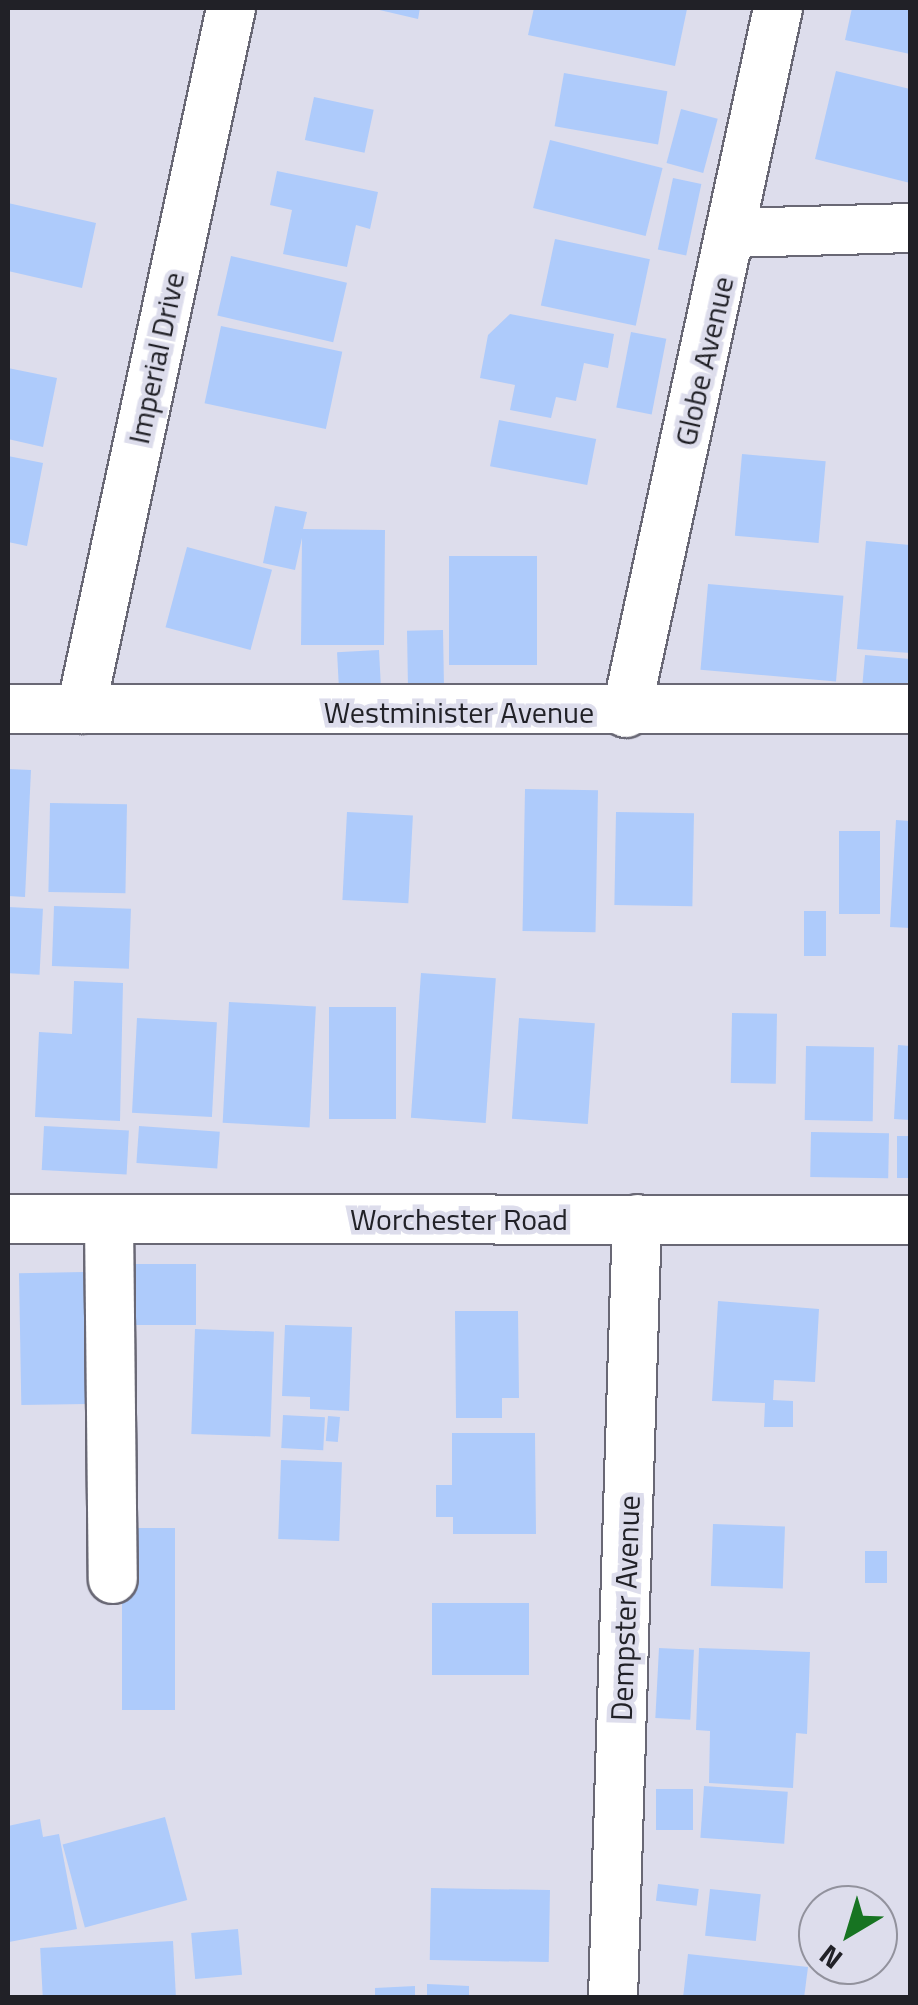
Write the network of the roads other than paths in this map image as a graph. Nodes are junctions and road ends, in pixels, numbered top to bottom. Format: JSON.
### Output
{"nodes":[{"id":1,"x":232,"y":8,"type":"edge"},
{"id":2,"x":778,"y":8,"type":"edge"},
{"id":3,"x":910,"y":228,"type":"edge"},
{"id":4,"x":732,"y":233,"type":"junction"},
{"id":5,"x":8,"y":708,"type":"edge"},
{"id":6,"x":80,"y":709,"type":"junction"},
{"id":7,"x":910,"y":709,"type":"edge"},
{"id":8,"x":626,"y":713,"type":"junction"},
{"id":9,"x":637,"y":1219,"type":"junction"},
{"id":10,"x":8,"y":1220,"type":"edge"},
{"id":11,"x":910,"y":1220,"type":"edge"},
{"id":12,"x":109,"y":1221,"type":"junction"},
{"id":13,"x":112,"y":1579,"type":"dead end"},
{"id":14,"x":614,"y":1998,"type":"edge"}],
"edges":[{"from":1,"to":6,"type":"street","name":"Imperial Drive"},
{"from":2,"to":4,"type":"street","name":"Globe Avenue"},
{"from":3,"to":4,"type":"street"},
{"from":4,"to":8,"type":"street","name":"Globe Avenue"},
{"from":5,"to":6,"type":"street","name":"Westminister Avenue"},
{"from":6,"to":8,"type":"street","name":"Westminister Avenue"},
{"from":7,"to":8,"type":"street","name":"Westminister Avenue"},
{"from":9,"to":11,"type":"street","name":"Worchester Road"},
{"from":9,"to":12,"type":"street","name":"Worchester Road"},
{"from":9,"to":14,"type":"street","name":"Dempster Avenue"},
{"from":10,"to":12,"type":"street","name":"Worchester Road"},
{"from":12,"to":13,"type":"street"}]}
